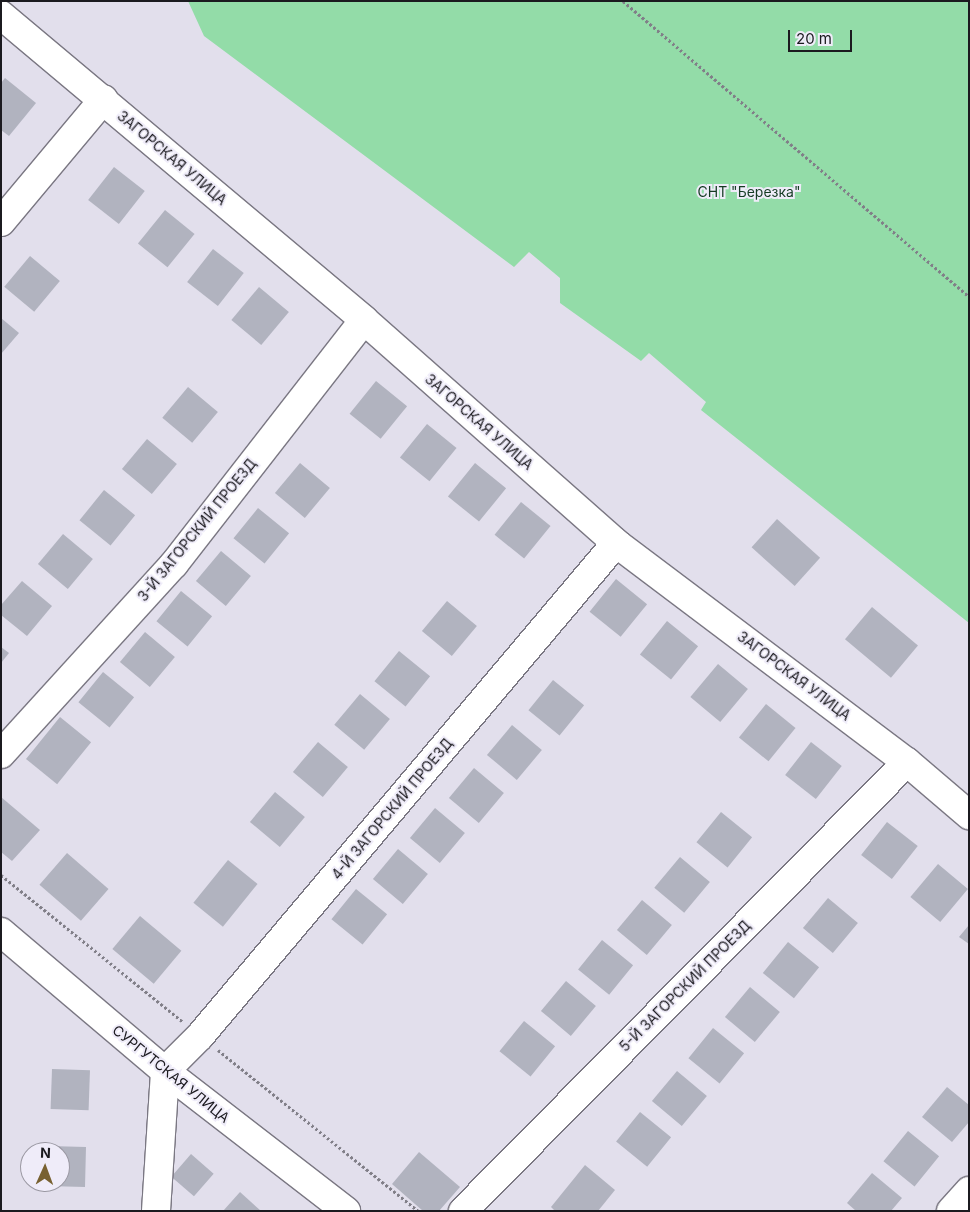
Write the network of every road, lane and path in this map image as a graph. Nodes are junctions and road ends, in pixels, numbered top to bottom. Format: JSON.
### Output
{"nodes":[{"id":1,"x":623,"y":1,"type":"edge"},
{"id":2,"x":1,"y":15,"type":"edge"},
{"id":3,"x":104,"y":99,"type":"junction"},
{"id":4,"x":1,"y":222,"type":"edge"},
{"id":5,"x":969,"y":297,"type":"edge"},
{"id":6,"x":364,"y":320,"type":"junction"},
{"id":7,"x":616,"y":543,"type":"junction"},
{"id":8,"x":1,"y":754,"type":"edge"},
{"id":9,"x":907,"y":762,"type":"junction"},
{"id":10,"x":969,"y":815,"type":"edge"},
{"id":11,"x":1,"y":932,"type":"edge"},
{"id":12,"x":165,"y":1071,"type":"junction"},
{"id":13,"x":969,"y":1191,"type":"edge"},
{"id":14,"x":156,"y":1211,"type":"edge"},
{"id":15,"x":346,"y":1211,"type":"edge"},
{"id":16,"x":463,"y":1211,"type":"edge"},
{"id":17,"x":951,"y":1211,"type":"edge"}],
"edges":[{"from":1,"to":5,"type":"path"},
{"from":2,"to":3,"type":"street","name":"ЗАГОРСКАЯ УЛИЦА"},
{"from":3,"to":4,"type":"street"},
{"from":3,"to":6,"type":"street","name":"ЗАГОРСКАЯ УЛИЦА"},
{"from":6,"to":7,"type":"street","name":"ЗАГОРСКАЯ УЛИЦА"},
{"from":6,"to":8,"type":"street","name":"3-Й ЗАГОРСКИЙ ПРОЕЗД"},
{"from":7,"to":9,"type":"street","name":"ЗАГОРСКАЯ УЛИЦА"},
{"from":7,"to":12,"type":"street","name":"4-Й ЗАГОРСКИЙ ПРОЕЗД"},
{"from":9,"to":10,"type":"street","name":"ЗАГОРСКАЯ УЛИЦА"},
{"from":9,"to":16,"type":"street","name":"5-Й ЗАГОРСКИЙ ПРОЕЗД"},
{"from":11,"to":12,"type":"street","name":"СУРГУТСКАЯ УЛИЦА"},
{"from":12,"to":14,"type":"street"},
{"from":12,"to":15,"type":"street","name":"СУРГУТСКАЯ УЛИЦА"},
{"from":13,"to":17,"type":"street"}]}
